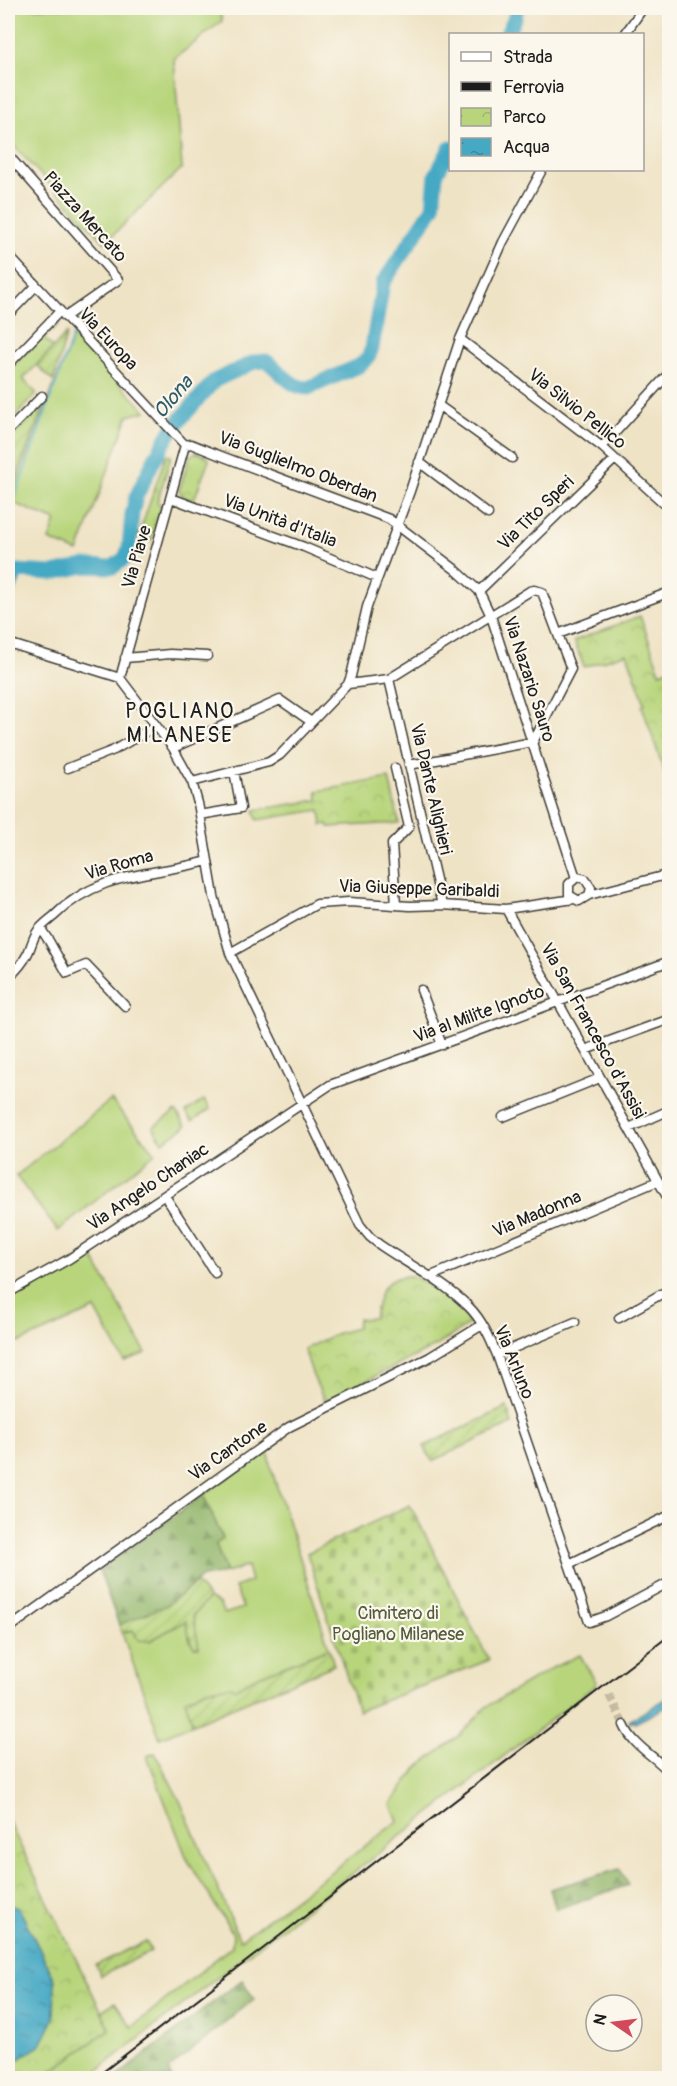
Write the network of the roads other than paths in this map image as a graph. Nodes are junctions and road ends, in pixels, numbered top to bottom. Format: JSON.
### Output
{"nodes":[{"id":1,"x":643,"y":8,"type":"edge"},
{"id":2,"x":626,"y":33,"type":"edge"},
{"id":3,"x":8,"y":155,"type":"edge"},
{"id":4,"x":541,"y":171,"type":"edge"},
{"id":5,"x":8,"y":255,"type":"edge"},
{"id":6,"x":36,"y":286,"type":"junction"},
{"id":7,"x":63,"y":314,"type":"junction"},
{"id":8,"x":8,"y":315,"type":"edge"},
{"id":9,"x":460,"y":339,"type":"junction"},
{"id":10,"x":8,"y":365,"type":"edge"},
{"id":11,"x":669,"y":372,"type":"edge"},
{"id":12,"x":42,"y":396,"type":"dead end"},
{"id":13,"x":438,"y":405,"type":"junction"},
{"id":14,"x":8,"y":431,"type":"edge"},
{"id":15,"x":185,"y":445,"type":"junction"},
{"id":16,"x":602,"y":447,"type":"junction"},
{"id":17,"x":512,"y":458,"type":"dead end"},
{"id":18,"x":615,"y":459,"type":"junction"},
{"id":19,"x":419,"y":462,"type":"junction"},
{"id":20,"x":171,"y":498,"type":"junction"},
{"id":21,"x":669,"y":509,"type":"edge"},
{"id":22,"x":488,"y":514,"type":"dead end"},
{"id":23,"x":397,"y":526,"type":"junction"},
{"id":24,"x":377,"y":578,"type":"junction"},
{"id":25,"x":479,"y":591,"type":"junction"},
{"id":26,"x":669,"y":592,"type":"edge"},
{"id":27,"x":491,"y":616,"type":"junction"},
{"id":28,"x":558,"y":634,"type":"junction"},
{"id":29,"x":8,"y":643,"type":"edge"},
{"id":30,"x":207,"y":656,"type":"dead end"},
{"id":31,"x":125,"y":658,"type":"junction"},
{"id":32,"x":120,"y":678,"type":"junction"},
{"id":33,"x":388,"y":679,"type":"junction"},
{"id":34,"x":348,"y":684,"type":"junction"},
{"id":35,"x":310,"y":721,"type":"junction"},
{"id":36,"x":156,"y":726,"type":"junction"},
{"id":37,"x":533,"y":742,"type":"junction"},
{"id":38,"x":173,"y":748,"type":"junction"},
{"id":39,"x":409,"y":765,"type":"junction"},
{"id":40,"x":69,"y":768,"type":"dead end"},
{"id":41,"x":395,"y":768,"type":"dead end"},
{"id":42,"x":234,"y":771,"type":"junction"},
{"id":43,"x":192,"y":782,"type":"junction"},
{"id":44,"x":200,"y":815,"type":"junction"},
{"id":45,"x":208,"y":861,"type":"junction"},
{"id":46,"x":669,"y":874,"type":"edge"},
{"id":47,"x":573,"y":880,"type":"junction"},
{"id":48,"x":590,"y":890,"type":"junction"},
{"id":49,"x":574,"y":899,"type":"junction"},
{"id":50,"x":548,"y":903,"type":"junction"},
{"id":51,"x":396,"y":905,"type":"junction"},
{"id":52,"x":442,"y":905,"type":"junction"},
{"id":53,"x":506,"y":909,"type":"junction"},
{"id":54,"x":41,"y":928,"type":"junction"},
{"id":55,"x":230,"y":952,"type":"junction"},
{"id":56,"x":669,"y":961,"type":"edge"},
{"id":57,"x":8,"y":978,"type":"edge"},
{"id":58,"x":421,"y":990,"type":"dead end"},
{"id":59,"x":558,"y":1003,"type":"junction"},
{"id":60,"x":125,"y":1006,"type":"dead end"},
{"id":61,"x":669,"y":1018,"type":"edge"},
{"id":62,"x":442,"y":1045,"type":"junction"},
{"id":63,"x":585,"y":1050,"type":"junction"},
{"id":64,"x":600,"y":1078,"type":"junction"},
{"id":65,"x":302,"y":1102,"type":"junction"},
{"id":66,"x":669,"y":1110,"type":"edge"},
{"id":67,"x":503,"y":1117,"type":"dead end"},
{"id":68,"x":629,"y":1128,"type":"junction"},
{"id":69,"x":658,"y":1181,"type":"junction"},
{"id":70,"x":667,"y":1192,"type":"edge"},
{"id":71,"x":165,"y":1196,"type":"junction"},
{"id":72,"x":669,"y":1202,"type":"edge"},
{"id":73,"x":215,"y":1273,"type":"dead end"},
{"id":74,"x":429,"y":1277,"type":"junction"},
{"id":75,"x":669,"y":1289,"type":"edge"},
{"id":76,"x":8,"y":1293,"type":"edge"},
{"id":77,"x":619,"y":1318,"type":"dead end"},
{"id":78,"x":575,"y":1322,"type":"dead end"},
{"id":79,"x":482,"y":1325,"type":"junction"},
{"id":80,"x":497,"y":1355,"type":"junction"},
{"id":81,"x":669,"y":1515,"type":"edge"},
{"id":82,"x":569,"y":1564,"type":"junction"},
{"id":83,"x":669,"y":1582,"type":"edge"},
{"id":84,"x":8,"y":1629,"type":"edge"},
{"id":85,"x":624,"y":1725,"type":"tunnel mouth"},
{"id":86,"x":668,"y":1769,"type":"edge"}],
"edges":[{"from":1,"to":2,"type":"street"},
{"from":3,"to":7,"type":"street","name":"Piazza Mercato"},
{"from":4,"to":9,"type":"street"},
{"from":5,"to":6,"type":"street","name":"Via Europa"},
{"from":6,"to":7,"type":"street","name":"Via Europa"},
{"from":6,"to":8,"type":"street"},
{"from":7,"to":10,"type":"street"},
{"from":7,"to":15,"type":"street","name":"Via Europa"},
{"from":9,"to":13,"type":"street"},
{"from":9,"to":16,"type":"street","name":"Via Silvio Pellico"},
{"from":11,"to":16,"type":"street"},
{"from":12,"to":14,"type":"street"},
{"from":13,"to":17,"type":"street"},
{"from":13,"to":19,"type":"street"},
{"from":15,"to":20,"type":"street","name":"Via Piave"},
{"from":15,"to":23,"type":"street","name":"Via Guglielmo Oberdan"},
{"from":16,"to":18,"type":"street","name":"Via Silvio Pellico"},
{"from":18,"to":21,"type":"street","name":"Via Silvio Pellico"},
{"from":18,"to":25,"type":"street","name":"Via Tito Speri"},
{"from":19,"to":22,"type":"street"},
{"from":19,"to":23,"type":"street"},
{"from":20,"to":24,"type":"street","name":"Via Unità d'Italia"},
{"from":20,"to":31,"type":"street","name":"Via Piave"},
{"from":23,"to":24,"type":"street"},
{"from":23,"to":25,"type":"street","name":"Via Nazario Sauro"},
{"from":24,"to":34,"type":"street"},
{"from":25,"to":27,"type":"street","name":"Via Nazario Sauro"},
{"from":26,"to":28,"type":"street"},
{"from":27,"to":28,"type":"street"},
{"from":27,"to":33,"type":"street"},
{"from":27,"to":37,"type":"street","name":"Via Nazario Sauro"},
{"from":28,"to":37,"type":"street"},
{"from":29,"to":32,"type":"street"},
{"from":30,"to":31,"type":"street"},
{"from":31,"to":32,"type":"street","name":"Via Piave"},
{"from":32,"to":36,"type":"street","name":"Via Arluno"},
{"from":33,"to":34,"type":"street"},
{"from":33,"to":39,"type":"street","name":"Via Dante Alighieri"},
{"from":34,"to":35,"type":"street"},
{"from":35,"to":38,"type":"street"},
{"from":35,"to":42,"type":"street"},
{"from":36,"to":38,"type":"street","name":"Via Arluno"},
{"from":36,"to":40,"type":"street"},
{"from":37,"to":39,"type":"street"},
{"from":37,"to":47,"type":"street","name":"Via Nazario Sauro"},
{"from":38,"to":43,"type":"street","name":"Via Arluno"},
{"from":39,"to":52,"type":"street","name":"Via Dante Alighieri"},
{"from":41,"to":51,"type":"street"},
{"from":42,"to":43,"type":"street"},
{"from":42,"to":44,"type":"street"},
{"from":43,"to":44,"type":"street","name":"Via Arluno"},
{"from":44,"to":45,"type":"street","name":"Via Arluno"},
{"from":45,"to":54,"type":"street","name":"Via Roma"},
{"from":45,"to":55,"type":"street","name":"Via Arluno"},
{"from":46,"to":48,"type":"street","name":"Via Giuseppe Garibaldi"},
{"from":47,"to":48,"type":"street"},
{"from":47,"to":49,"type":"street"},
{"from":47,"to":50,"type":"street"},
{"from":48,"to":49,"type":"street","name":"Via Giuseppe Garibaldi"},
{"from":49,"to":50,"type":"street","name":"Via Giuseppe Garibaldi"},
{"from":50,"to":53,"type":"street","name":"Via Giuseppe Garibaldi"},
{"from":51,"to":52,"type":"street","name":"Via Giuseppe Garibaldi"},
{"from":51,"to":55,"type":"street","name":"Via Giuseppe Garibaldi"},
{"from":52,"to":53,"type":"street","name":"Via Giuseppe Garibaldi"},
{"from":53,"to":59,"type":"street","name":"Via San Francesco d'Assisi"},
{"from":54,"to":57,"type":"street","name":"Via Roma"},
{"from":54,"to":60,"type":"street"},
{"from":55,"to":65,"type":"street","name":"Via Arluno"},
{"from":56,"to":59,"type":"street","name":"Via al Milite Ignoto"},
{"from":58,"to":62,"type":"street"},
{"from":59,"to":62,"type":"street","name":"Via al Milite Ignoto"},
{"from":59,"to":63,"type":"street","name":"Via San Francesco d'Assisi"},
{"from":61,"to":63,"type":"street"},
{"from":62,"to":65,"type":"street","name":"Via al Milite Ignoto"},
{"from":63,"to":64,"type":"street","name":"Via San Francesco d'Assisi"},
{"from":64,"to":67,"type":"street"},
{"from":64,"to":68,"type":"street","name":"Via San Francesco d'Assisi"},
{"from":65,"to":71,"type":"street","name":"Via Angelo Chaniac"},
{"from":65,"to":74,"type":"street","name":"Via Arluno"},
{"from":66,"to":68,"type":"street"},
{"from":68,"to":69,"type":"street","name":"Via San Francesco d'Assisi"},
{"from":69,"to":70,"type":"street","name":"Via San Francesco d'Assisi"},
{"from":69,"to":74,"type":"street","name":"Via Madonna"},
{"from":70,"to":72,"type":"street","name":"Via San Francesco d'Assisi"},
{"from":71,"to":73,"type":"street"},
{"from":71,"to":76,"type":"street","name":"Via Angelo Chaniac"},
{"from":74,"to":79,"type":"street","name":"Via Arluno"},
{"from":75,"to":77,"type":"street"},
{"from":78,"to":80,"type":"street"},
{"from":79,"to":80,"type":"street","name":"Via Arluno"},
{"from":79,"to":84,"type":"street","name":"Via Cantone"},
{"from":80,"to":82,"type":"street","name":"Via Arluno"},
{"from":81,"to":82,"type":"street"},
{"from":82,"to":83,"type":"street","name":"Via Arluno"},
{"from":85,"to":86,"type":"street"}]}
